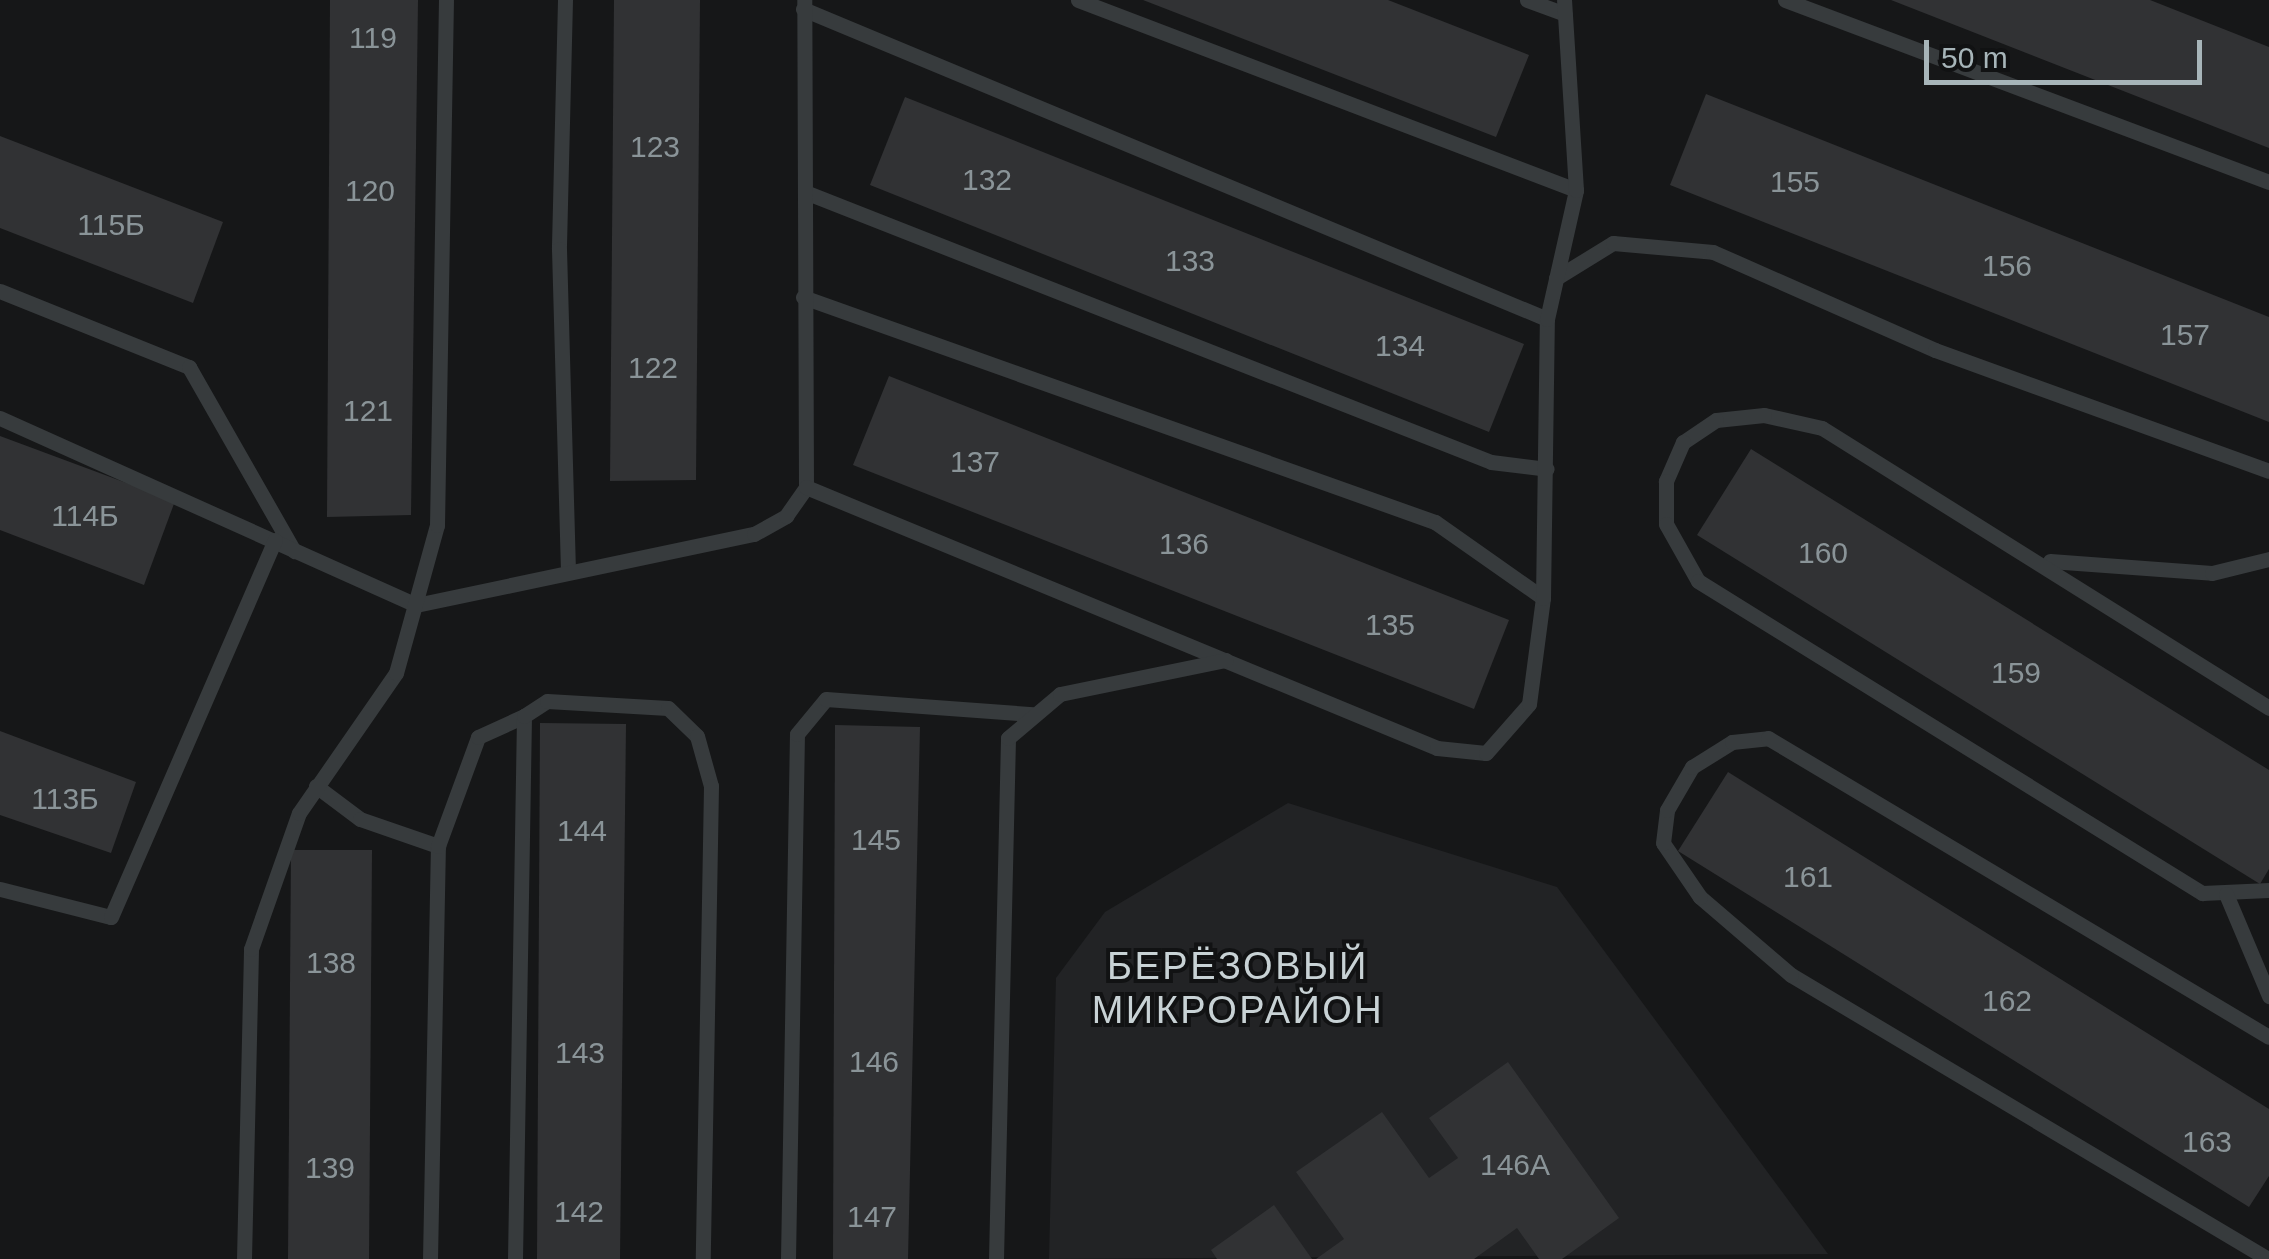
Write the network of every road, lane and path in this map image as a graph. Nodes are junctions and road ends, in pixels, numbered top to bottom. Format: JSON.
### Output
{"nodes":[{"id":1,"x":446,"y":0,"type":"edge"},
{"id":2,"x":565,"y":0,"type":"edge"},
{"id":3,"x":1078,"y":0,"type":"edge"},
{"id":4,"x":1527,"y":0,"type":"edge"},
{"id":5,"x":1785,"y":0,"type":"edge"},
{"id":6,"x":804,"y":5,"type":"edge"},
{"id":7,"x":1564,"y":7,"type":"edge"},
{"id":8,"x":2269,"y":182,"type":"edge"},
{"id":9,"x":1576,"y":190,"type":"junction"},
{"id":10,"x":805,"y":192,"type":"junction"},
{"id":11,"x":1556,"y":278,"type":"junction"},
{"id":12,"x":0,"y":291,"type":"edge"},
{"id":13,"x":803,"y":297,"type":"junction"},
{"id":14,"x":1547,"y":319,"type":"junction"},
{"id":15,"x":0,"y":418,"type":"edge"},
{"id":16,"x":1547,"y":469,"type":"junction"},
{"id":17,"x":2269,"y":470,"type":"edge"},
{"id":18,"x":806,"y":486,"type":"junction"},
{"id":19,"x":274,"y":540,"type":"junction"},
{"id":20,"x":296,"y":555,"type":"junction"},
{"id":21,"x":2269,"y":559,"type":"edge"},
{"id":22,"x":2044,"y":560,"type":"junction"},
{"id":23,"x":568,"y":566,"type":"junction"},
{"id":24,"x":1544,"y":598,"type":"junction"},
{"id":25,"x":416,"y":605,"type":"junction"},
{"id":26,"x":1226,"y":660,"type":"junction"},
{"id":27,"x":2269,"y":708,"type":"edge"},
{"id":28,"x":1032,"y":714,"type":"junction"},
{"id":29,"x":524,"y":716,"type":"junction"},
{"id":30,"x":316,"y":786,"type":"junction"},
{"id":31,"x":438,"y":846,"type":"junction"},
{"id":32,"x":0,"y":888,"type":"edge"},
{"id":33,"x":2269,"y":890,"type":"edge"},
{"id":34,"x":2226,"y":894,"type":"junction"},
{"id":35,"x":2269,"y":996,"type":"edge"},
{"id":36,"x":2269,"y":1036,"type":"edge"},
{"id":37,"x":244,"y":1259,"type":"edge"},
{"id":38,"x":430,"y":1259,"type":"edge"},
{"id":39,"x":516,"y":1259,"type":"edge"},
{"id":40,"x":703,"y":1259,"type":"edge"},
{"id":41,"x":788,"y":1259,"type":"edge"},
{"id":42,"x":996,"y":1259,"type":"edge"},
{"id":43,"x":2268,"y":1259,"type":"edge"}],
"edges":[{"from":1,"to":25,"type":"lane"},
{"from":2,"to":23,"type":"lane"},
{"from":3,"to":9,"type":"lane"},
{"from":4,"to":7,"type":"lane"},
{"from":5,"to":8,"type":"lane"},
{"from":6,"to":10,"type":"lane"},
{"from":6,"to":14,"type":"lane"},
{"from":7,"to":9,"type":"lane"},
{"from":9,"to":11,"type":"lane"},
{"from":10,"to":13,"type":"lane"},
{"from":10,"to":16,"type":"lane"},
{"from":11,"to":14,"type":"lane"},
{"from":11,"to":17,"type":"lane"},
{"from":12,"to":20,"type":"lane"},
{"from":13,"to":18,"type":"lane"},
{"from":13,"to":24,"type":"lane"},
{"from":14,"to":16,"type":"lane"},
{"from":15,"to":19,"type":"lane"},
{"from":16,"to":24,"type":"lane"},
{"from":18,"to":23,"type":"lane"},
{"from":18,"to":26,"type":"lane"},
{"from":19,"to":20,"type":"lane"},
{"from":19,"to":32,"type":"lane"},
{"from":20,"to":25,"type":"lane"},
{"from":21,"to":22,"type":"lane"},
{"from":22,"to":27,"type":"lane"},
{"from":22,"to":34,"type":"lane"},
{"from":23,"to":25,"type":"lane"},
{"from":24,"to":26,"type":"lane"},
{"from":25,"to":30,"type":"lane"},
{"from":26,"to":28,"type":"lane"},
{"from":28,"to":41,"type":"lane"},
{"from":28,"to":42,"type":"lane"},
{"from":29,"to":31,"type":"lane"},
{"from":29,"to":39,"type":"lane"},
{"from":29,"to":40,"type":"lane"},
{"from":30,"to":31,"type":"lane"},
{"from":30,"to":37,"type":"lane"},
{"from":31,"to":38,"type":"lane"},
{"from":33,"to":34,"type":"lane"},
{"from":34,"to":35,"type":"lane"},
{"from":36,"to":43,"type":"lane"}]}
